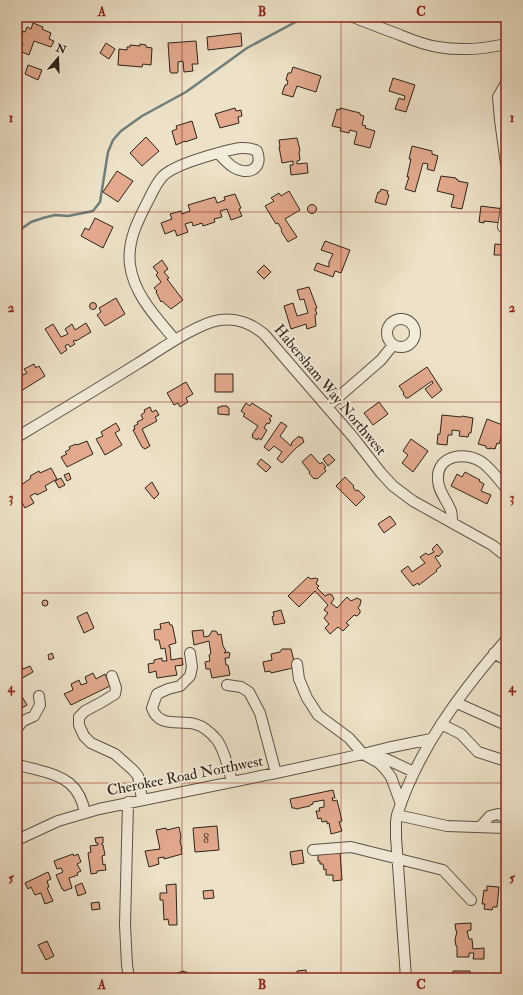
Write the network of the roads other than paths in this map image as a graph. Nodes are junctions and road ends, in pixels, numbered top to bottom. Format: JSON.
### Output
{"nodes":[{"id":1,"x":353,"y":17,"type":"edge"},
{"id":2,"x":506,"y":44,"type":"edge"},
{"id":3,"x":506,"y":83,"type":"edge"},
{"id":4,"x":218,"y":153,"type":"dead end"},
{"id":5,"x":506,"y":164,"type":"edge"},
{"id":6,"x":506,"y":208,"type":"edge"},
{"id":7,"x":503,"y":227,"type":"dead end"},
{"id":8,"x":175,"y":340,"type":"junction"},
{"id":9,"x":393,"y":344,"type":"dead end"},
{"id":10,"x":327,"y":407,"type":"junction"},
{"id":11,"x":17,"y":437,"type":"edge"},
{"id":12,"x":506,"y":488,"type":"edge"},
{"id":13,"x":452,"y":523,"type":"junction"},
{"id":14,"x":506,"y":556,"type":"edge"},
{"id":15,"x":506,"y":640,"type":"edge"},
{"id":16,"x":494,"y":653,"type":"junction"},
{"id":17,"x":190,"y":654,"type":"dead end"},
{"id":18,"x":506,"y":660,"type":"edge"},
{"id":19,"x":297,"y":664,"type":"dead end"},
{"id":20,"x":112,"y":676,"type":"dead end"},
{"id":21,"x":227,"y":685,"type":"dead end"},
{"id":22,"x":39,"y":696,"type":"dead end"},
{"id":23,"x":457,"y":703,"type":"junction"},
{"id":24,"x":441,"y":724,"type":"junction"},
{"id":25,"x":506,"y":725,"type":"edge"},
{"id":26,"x":17,"y":728,"type":"edge"},
{"id":27,"x":431,"y":739,"type":"junction"},
{"id":28,"x":371,"y":752,"type":"junction"},
{"id":29,"x":506,"y":761,"type":"edge"},
{"id":30,"x":17,"y":764,"type":"edge"},
{"id":31,"x":415,"y":769,"type":"junction"},
{"id":32,"x":276,"y":773,"type":"junction"},
{"id":33,"x":232,"y":782,"type":"junction"},
{"id":34,"x":142,"y":799,"type":"junction"},
{"id":35,"x":128,"y":802,"type":"junction"},
{"id":36,"x":401,"y":804,"type":"junction"},
{"id":37,"x":85,"y":813,"type":"junction"},
{"id":38,"x":397,"y":815,"type":"junction"},
{"id":39,"x":506,"y":818,"type":"edge"},
{"id":40,"x":506,"y":824,"type":"edge"},
{"id":41,"x":480,"y":827,"type":"junction"},
{"id":42,"x":17,"y":840,"type":"edge"},
{"id":43,"x":313,"y":850,"type":"dead end"},
{"id":44,"x":398,"y":859,"type":"junction"},
{"id":45,"x":471,"y":900,"type":"dead end"},
{"id":46,"x":129,"y":978,"type":"edge"},
{"id":47,"x":406,"y":978,"type":"edge"}],
"edges":[{"from":1,"to":2,"type":"street"},
{"from":3,"to":5,"type":"street"},
{"from":4,"to":8,"type":"street"},
{"from":6,"to":7,"type":"street"},
{"from":8,"to":10,"type":"street","name":"Habersham Way Northwest"},
{"from":8,"to":11,"type":"street","name":"Habersham Way Northwest"},
{"from":9,"to":10,"type":"street"},
{"from":10,"to":13,"type":"street","name":"Habersham Way Northwest"},
{"from":12,"to":13,"type":"street"},
{"from":13,"to":14,"type":"street","name":"Habersham Way Northwest"},
{"from":15,"to":16,"type":"street"},
{"from":16,"to":18,"type":"street"},
{"from":16,"to":23,"type":"street"},
{"from":17,"to":33,"type":"street"},
{"from":19,"to":28,"type":"street"},
{"from":20,"to":34,"type":"street"},
{"from":21,"to":32,"type":"street"},
{"from":22,"to":26,"type":"street"},
{"from":23,"to":24,"type":"street"},
{"from":23,"to":25,"type":"street"},
{"from":24,"to":27,"type":"street"},
{"from":24,"to":29,"type":"street"},
{"from":27,"to":28,"type":"street","name":"Cherokee Road Northwest"},
{"from":27,"to":31,"type":"street"},
{"from":28,"to":31,"type":"street"},
{"from":28,"to":32,"type":"street","name":"Cherokee Road Northwest"},
{"from":28,"to":36,"type":"street"},
{"from":30,"to":37,"type":"street"},
{"from":31,"to":36,"type":"street"},
{"from":32,"to":33,"type":"street","name":"Cherokee Road Northwest"},
{"from":33,"to":34,"type":"street","name":"Cherokee Road Northwest"},
{"from":34,"to":35,"type":"street","name":"Cherokee Road Northwest"},
{"from":35,"to":37,"type":"street","name":"Cherokee Road Northwest"},
{"from":35,"to":46,"type":"street"},
{"from":36,"to":38,"type":"street"},
{"from":37,"to":42,"type":"street","name":"Cherokee Road Northwest"},
{"from":38,"to":41,"type":"street"},
{"from":38,"to":44,"type":"street"},
{"from":39,"to":41,"type":"street"},
{"from":40,"to":41,"type":"street"},
{"from":43,"to":44,"type":"street"},
{"from":44,"to":45,"type":"street"},
{"from":44,"to":47,"type":"street"}]}
